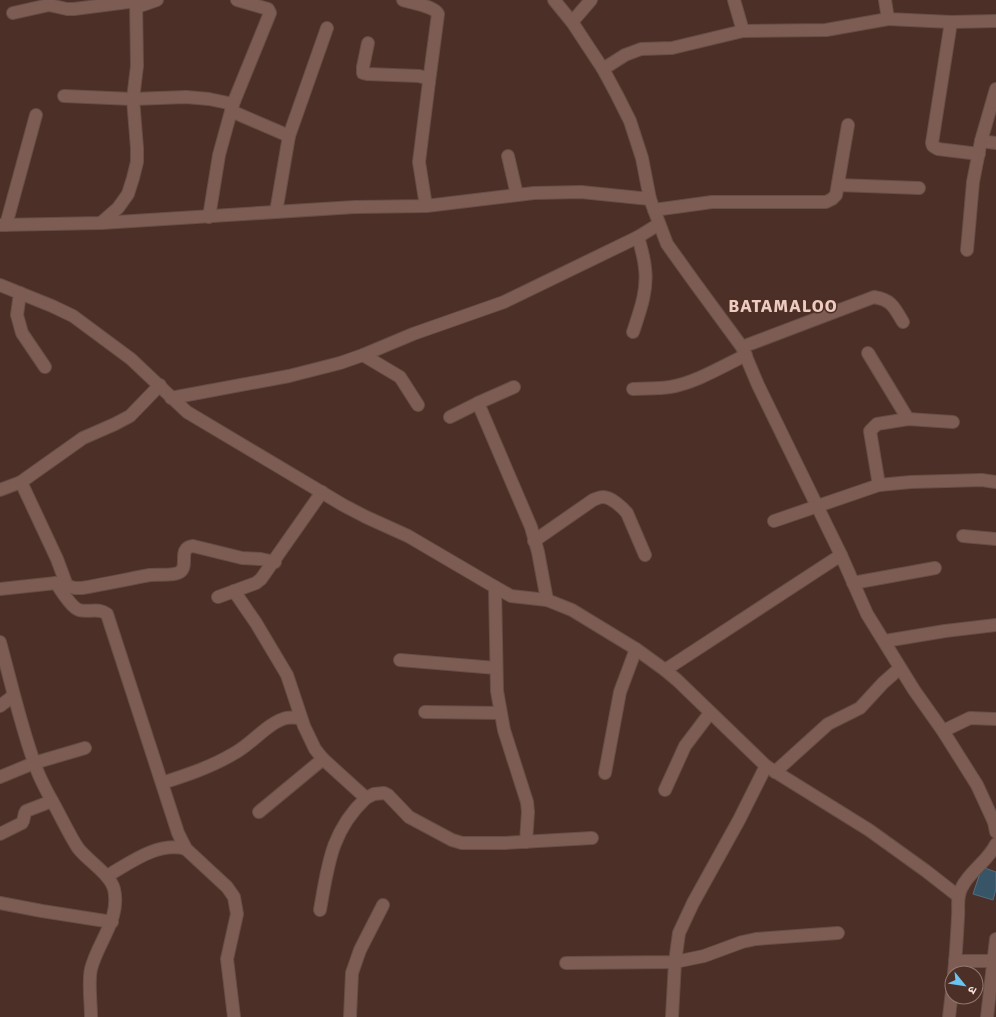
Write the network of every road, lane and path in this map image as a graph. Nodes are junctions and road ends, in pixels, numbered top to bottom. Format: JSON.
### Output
{"nodes":[{"id":1,"x":157,"y":0,"type":"edge"},
{"id":2,"x":237,"y":0,"type":"edge"},
{"id":3,"x":403,"y":0,"type":"edge"},
{"id":4,"x":554,"y":0,"type":"edge"},
{"id":5,"x":591,"y":0,"type":"edge"},
{"id":6,"x":734,"y":0,"type":"edge"},
{"id":7,"x":885,"y":0,"type":"edge"},
{"id":8,"x":136,"y":3,"type":"edge"},
{"id":9,"x":13,"y":13,"type":"dead end"},
{"id":10,"x":888,"y":19,"type":"junction"},
{"id":11,"x":996,"y":21,"type":"edge"},
{"id":12,"x":572,"y":22,"type":"junction"},
{"id":13,"x":951,"y":22,"type":"junction"},
{"id":14,"x":327,"y":28,"type":"dead end"},
{"id":15,"x":743,"y":31,"type":"junction"},
{"id":16,"x":368,"y":43,"type":"dead end"},
{"id":17,"x":603,"y":69,"type":"junction"},
{"id":18,"x":429,"y":82,"type":"junction"},
{"id":19,"x":64,"y":96,"type":"dead end"},
{"id":20,"x":995,"y":97,"type":"edge"},
{"id":21,"x":133,"y":99,"type":"junction"},
{"id":22,"x":232,"y":107,"type":"junction"},
{"id":23,"x":36,"y":115,"type":"dead end"},
{"id":24,"x":848,"y":125,"type":"dead end"},
{"id":25,"x":289,"y":136,"type":"junction"},
{"id":26,"x":981,"y":141,"type":"junction"},
{"id":27,"x":996,"y":142,"type":"edge"},
{"id":28,"x":979,"y":154,"type":"junction"},
{"id":29,"x":508,"y":156,"type":"dead end"},
{"id":30,"x":838,"y":185,"type":"junction"},
{"id":31,"x":919,"y":188,"type":"dead end"},
{"id":32,"x":517,"y":195,"type":"junction"},
{"id":33,"x":652,"y":204,"type":"junction"},
{"id":34,"x":426,"y":206,"type":"junction"},
{"id":35,"x":276,"y":212,"type":"junction"},
{"id":36,"x":209,"y":217,"type":"junction"},
{"id":37,"x":101,"y":223,"type":"junction"},
{"id":38,"x":659,"y":224,"type":"junction"},
{"id":39,"x":3,"y":225,"type":"edge"},
{"id":40,"x":638,"y":237,"type":"junction"},
{"id":41,"x":967,"y":250,"type":"dead end"},
{"id":42,"x":0,"y":285,"type":"edge"},
{"id":43,"x":20,"y":293,"type":"junction"},
{"id":44,"x":903,"y":322,"type":"dead end"},
{"id":45,"x":633,"y":332,"type":"dead end"},
{"id":46,"x":744,"y":351,"type":"junction"},
{"id":47,"x":868,"y":353,"type":"dead end"},
{"id":48,"x":363,"y":355,"type":"junction"},
{"id":49,"x":45,"y":367,"type":"dead end"},
{"id":50,"x":160,"y":385,"type":"junction"},
{"id":51,"x":514,"y":387,"type":"dead end"},
{"id":52,"x":632,"y":389,"type":"dead end"},
{"id":53,"x":171,"y":398,"type":"junction"},
{"id":54,"x":478,"y":403,"type":"junction"},
{"id":55,"x":418,"y":405,"type":"dead end"},
{"id":56,"x":450,"y":417,"type":"dead end"},
{"id":57,"x":908,"y":419,"type":"junction"},
{"id":58,"x":953,"y":422,"type":"dead end"},
{"id":59,"x":21,"y":482,"type":"junction"},
{"id":60,"x":996,"y":482,"type":"edge"},
{"id":61,"x":879,"y":485,"type":"junction"},
{"id":62,"x":0,"y":490,"type":"edge"},
{"id":63,"x":322,"y":492,"type":"junction"},
{"id":64,"x":818,"y":506,"type":"junction"},
{"id":65,"x":774,"y":521,"type":"dead end"},
{"id":66,"x":963,"y":536,"type":"dead end"},
{"id":67,"x":996,"y":539,"type":"edge"},
{"id":68,"x":534,"y":541,"type":"junction"},
{"id":69,"x":645,"y":555,"type":"dead end"},
{"id":70,"x":841,"y":555,"type":"junction"},
{"id":71,"x":274,"y":562,"type":"junction"},
{"id":72,"x":935,"y":568,"type":"dead end"},
{"id":73,"x":853,"y":583,"type":"junction"},
{"id":74,"x":61,"y":584,"type":"junction"},
{"id":75,"x":494,"y":587,"type":"junction"},
{"id":76,"x":0,"y":589,"type":"edge"},
{"id":77,"x":234,"y":591,"type":"junction"},
{"id":78,"x":218,"y":597,"type":"dead end"},
{"id":79,"x":547,"y":600,"type":"junction"},
{"id":80,"x":996,"y":625,"type":"edge"},
{"id":81,"x":885,"y":641,"type":"junction"},
{"id":82,"x":0,"y":644,"type":"edge"},
{"id":83,"x":636,"y":649,"type":"junction"},
{"id":84,"x":400,"y":660,"type":"dead end"},
{"id":85,"x":496,"y":668,"type":"junction"},
{"id":86,"x":900,"y":668,"type":"junction"},
{"id":87,"x":665,"y":670,"type":"junction"},
{"id":88,"x":13,"y":696,"type":"junction"},
{"id":89,"x":0,"y":706,"type":"edge"},
{"id":90,"x":425,"y":712,"type":"dead end"},
{"id":91,"x":500,"y":713,"type":"junction"},
{"id":92,"x":710,"y":713,"type":"junction"},
{"id":93,"x":301,"y":718,"type":"junction"},
{"id":94,"x":996,"y":720,"type":"edge"},
{"id":95,"x":943,"y":731,"type":"junction"},
{"id":96,"x":85,"y":748,"type":"dead end"},
{"id":97,"x":323,"y":759,"type":"junction"},
{"id":98,"x":34,"y":763,"type":"junction"},
{"id":99,"x":770,"y":769,"type":"junction"},
{"id":100,"x":605,"y":773,"type":"dead end"},
{"id":101,"x":0,"y":776,"type":"edge"},
{"id":102,"x":162,"y":783,"type":"junction"},
{"id":103,"x":665,"y":790,"type":"dead end"},
{"id":104,"x":366,"y":798,"type":"junction"},
{"id":105,"x":52,"y":801,"type":"junction"},
{"id":106,"x":259,"y":812,"type":"dead end"},
{"id":107,"x":996,"y":832,"type":"edge"},
{"id":108,"x":0,"y":834,"type":"edge"},
{"id":109,"x":592,"y":838,"type":"dead end"},
{"id":110,"x":526,"y":842,"type":"junction"},
{"id":111,"x":996,"y":844,"type":"edge"},
{"id":112,"x":186,"y":849,"type":"junction"},
{"id":113,"x":107,"y":876,"type":"junction"},
{"id":114,"x":958,"y":896,"type":"junction"},
{"id":115,"x":0,"y":903,"type":"edge"},
{"id":116,"x":383,"y":904,"type":"dead end"},
{"id":117,"x":320,"y":910,"type":"dead end"},
{"id":118,"x":112,"y":922,"type":"junction"},
{"id":119,"x":838,"y":933,"type":"dead end"},
{"id":120,"x":996,"y":939,"type":"edge"},
{"id":121,"x":955,"y":961,"type":"junction"},
{"id":122,"x":995,"y":961,"type":"edge"},
{"id":123,"x":675,"y":962,"type":"junction"},
{"id":124,"x":566,"y":963,"type":"dead end"},
{"id":125,"x":955,"y":965,"type":"edge"},
{"id":126,"x":950,"y":1005,"type":"edge"},
{"id":127,"x":91,"y":1017,"type":"edge"},
{"id":128,"x":234,"y":1017,"type":"edge"},
{"id":129,"x":350,"y":1017,"type":"edge"},
{"id":130,"x":672,"y":1017,"type":"edge"},
{"id":131,"x":949,"y":1017,"type":"edge"},
{"id":132,"x":987,"y":1017,"type":"edge"}],
"edges":[{"from":1,"to":8,"type":"street"},
{"from":2,"to":22,"type":"street"},
{"from":3,"to":18,"type":"street"},
{"from":4,"to":12,"type":"street"},
{"from":5,"to":12,"type":"street"},
{"from":6,"to":15,"type":"street"},
{"from":7,"to":10,"type":"street"},
{"from":8,"to":9,"type":"street"},
{"from":8,"to":21,"type":"street"},
{"from":10,"to":13,"type":"street"},
{"from":10,"to":15,"type":"street"},
{"from":11,"to":13,"type":"street"},
{"from":12,"to":17,"type":"street"},
{"from":13,"to":28,"type":"street"},
{"from":14,"to":25,"type":"street"},
{"from":15,"to":17,"type":"street"},
{"from":16,"to":18,"type":"street"},
{"from":17,"to":33,"type":"street"},
{"from":18,"to":34,"type":"street"},
{"from":19,"to":21,"type":"street"},
{"from":20,"to":26,"type":"street"},
{"from":21,"to":22,"type":"street"},
{"from":21,"to":37,"type":"street"},
{"from":22,"to":25,"type":"street"},
{"from":22,"to":36,"type":"street"},
{"from":23,"to":39,"type":"street"},
{"from":24,"to":30,"type":"street"},
{"from":25,"to":35,"type":"street"},
{"from":26,"to":27,"type":"street"},
{"from":26,"to":28,"type":"street"},
{"from":28,"to":41,"type":"street"},
{"from":29,"to":32,"type":"street"},
{"from":30,"to":31,"type":"street"},
{"from":30,"to":33,"type":"street"},
{"from":32,"to":33,"type":"street"},
{"from":32,"to":34,"type":"street"},
{"from":33,"to":38,"type":"street"},
{"from":34,"to":35,"type":"street"},
{"from":35,"to":36,"type":"street"},
{"from":36,"to":37,"type":"street"},
{"from":37,"to":39,"type":"street"},
{"from":38,"to":40,"type":"street"},
{"from":38,"to":46,"type":"street"},
{"from":40,"to":45,"type":"street"},
{"from":40,"to":48,"type":"street"},
{"from":42,"to":43,"type":"street"},
{"from":43,"to":49,"type":"street"},
{"from":43,"to":50,"type":"street"},
{"from":44,"to":46,"type":"street"},
{"from":46,"to":52,"type":"street"},
{"from":46,"to":64,"type":"street"},
{"from":47,"to":57,"type":"street"},
{"from":48,"to":53,"type":"street"},
{"from":48,"to":55,"type":"street"},
{"from":50,"to":53,"type":"street"},
{"from":50,"to":59,"type":"street"},
{"from":51,"to":54,"type":"street"},
{"from":53,"to":63,"type":"street"},
{"from":54,"to":56,"type":"street"},
{"from":54,"to":68,"type":"street"},
{"from":57,"to":58,"type":"street"},
{"from":57,"to":61,"type":"street"},
{"from":59,"to":62,"type":"street"},
{"from":59,"to":74,"type":"street"},
{"from":60,"to":61,"type":"street"},
{"from":61,"to":64,"type":"street"},
{"from":63,"to":71,"type":"street"},
{"from":63,"to":75,"type":"street"},
{"from":64,"to":65,"type":"street"},
{"from":64,"to":70,"type":"street"},
{"from":66,"to":67,"type":"street"},
{"from":68,"to":69,"type":"street"},
{"from":68,"to":79,"type":"street"},
{"from":70,"to":73,"type":"street"},
{"from":70,"to":87,"type":"street"},
{"from":71,"to":74,"type":"street"},
{"from":71,"to":77,"type":"street"},
{"from":72,"to":73,"type":"street"},
{"from":73,"to":81,"type":"street"},
{"from":74,"to":76,"type":"street"},
{"from":74,"to":102,"type":"street"},
{"from":75,"to":79,"type":"street"},
{"from":75,"to":85,"type":"street"},
{"from":77,"to":78,"type":"street"},
{"from":77,"to":93,"type":"street"},
{"from":79,"to":83,"type":"street"},
{"from":80,"to":81,"type":"street"},
{"from":81,"to":86,"type":"street"},
{"from":82,"to":88,"type":"street"},
{"from":83,"to":87,"type":"street"},
{"from":83,"to":100,"type":"street"},
{"from":84,"to":85,"type":"street"},
{"from":85,"to":91,"type":"street"},
{"from":86,"to":95,"type":"street"},
{"from":86,"to":99,"type":"street"},
{"from":87,"to":92,"type":"street"},
{"from":88,"to":89,"type":"street"},
{"from":88,"to":98,"type":"street"},
{"from":90,"to":91,"type":"street"},
{"from":91,"to":110,"type":"street"},
{"from":92,"to":99,"type":"street"},
{"from":92,"to":103,"type":"street"},
{"from":93,"to":97,"type":"street"},
{"from":93,"to":102,"type":"street"},
{"from":94,"to":95,"type":"street"},
{"from":95,"to":107,"type":"street"},
{"from":96,"to":98,"type":"street"},
{"from":97,"to":104,"type":"street"},
{"from":97,"to":106,"type":"street"},
{"from":98,"to":101,"type":"street"},
{"from":98,"to":105,"type":"street"},
{"from":99,"to":114,"type":"street"},
{"from":99,"to":123,"type":"street"},
{"from":102,"to":112,"type":"street"},
{"from":104,"to":110,"type":"street"},
{"from":104,"to":117,"type":"street"},
{"from":105,"to":108,"type":"street"},
{"from":105,"to":113,"type":"street"},
{"from":109,"to":110,"type":"street"},
{"from":111,"to":114,"type":"street"},
{"from":112,"to":113,"type":"street"},
{"from":112,"to":128,"type":"street"},
{"from":113,"to":118,"type":"street"},
{"from":114,"to":121,"type":"street"},
{"from":115,"to":118,"type":"street"},
{"from":116,"to":129,"type":"street"},
{"from":118,"to":127,"type":"street"},
{"from":119,"to":123,"type":"street"},
{"from":120,"to":122,"type":"street"},
{"from":121,"to":122,"type":"street"},
{"from":121,"to":125,"type":"street"},
{"from":122,"to":132,"type":"street"},
{"from":123,"to":124,"type":"street"},
{"from":123,"to":130,"type":"street"},
{"from":126,"to":131,"type":"street"}]}
